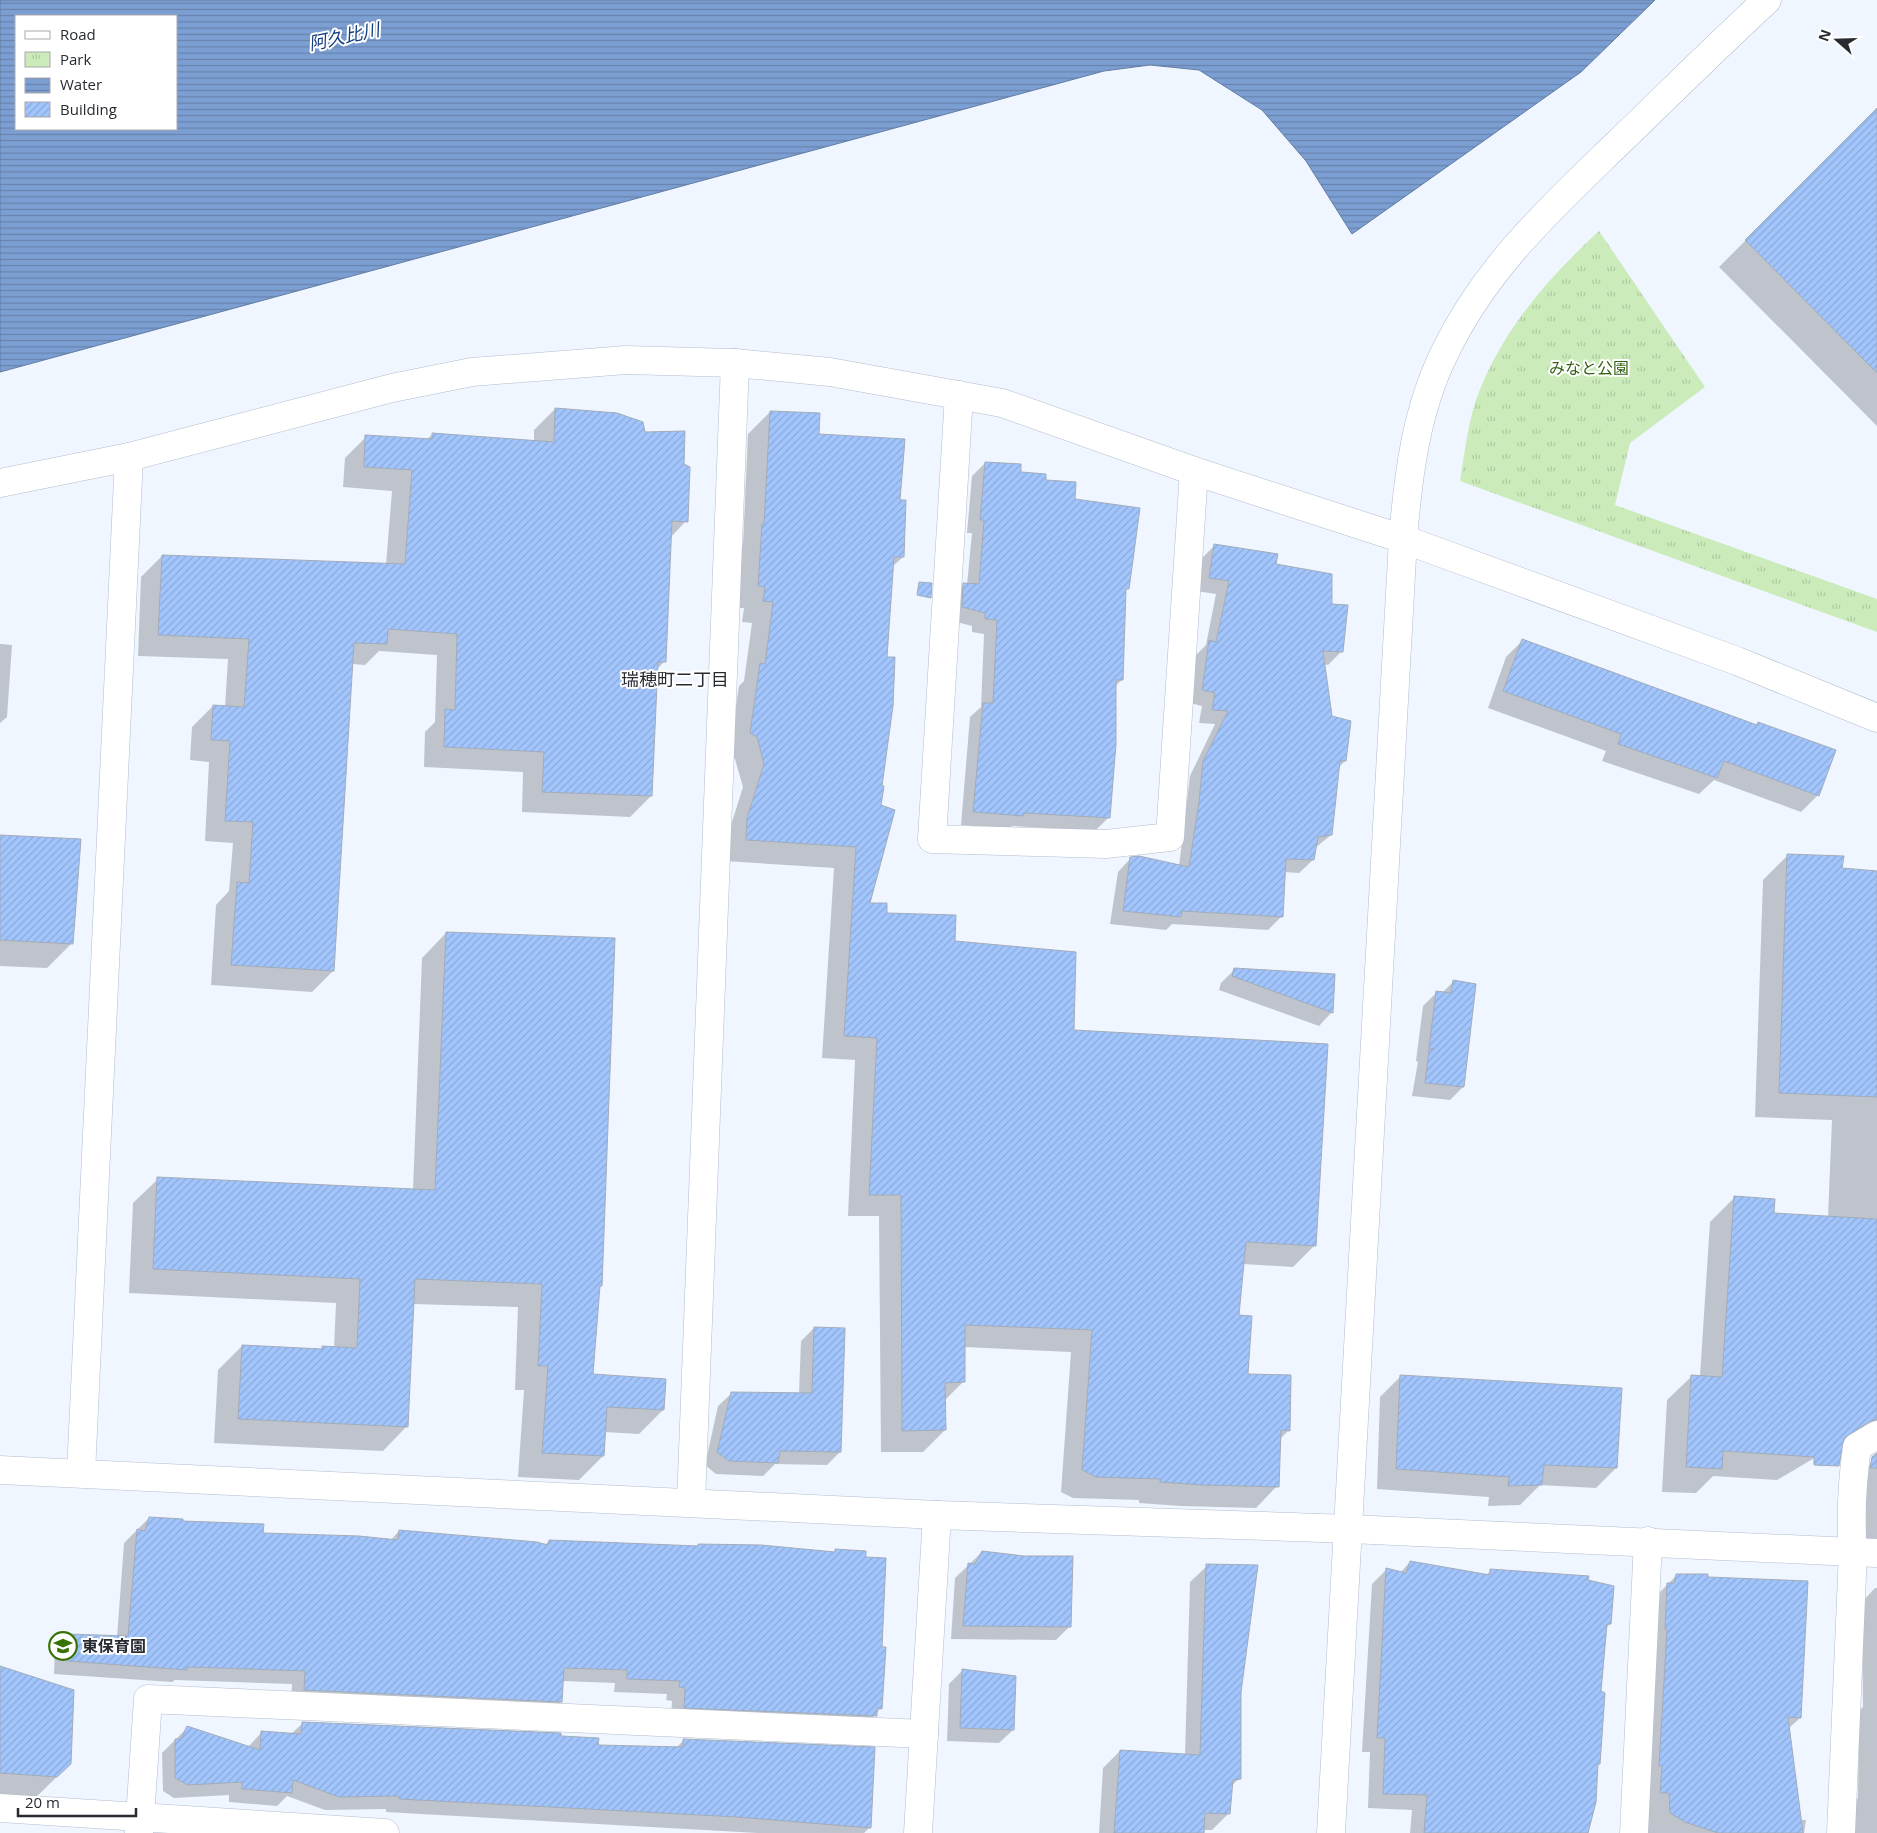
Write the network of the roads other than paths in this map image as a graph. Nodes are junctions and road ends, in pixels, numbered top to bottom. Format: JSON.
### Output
{"nodes":[{"id":1,"x":1767,"y":0,"type":"edge"},
{"id":2,"x":735,"y":363,"type":"junction"},
{"id":3,"x":959,"y":395,"type":"junction"},
{"id":4,"x":129,"y":457,"type":"junction"},
{"id":5,"x":1194,"y":471,"type":"junction"},
{"id":6,"x":0,"y":482,"type":"edge"},
{"id":7,"x":1403,"y":539,"type":"junction"},
{"id":8,"x":1877,"y":718,"type":"edge"},
{"id":9,"x":1877,"y":1435,"type":"edge"},
{"id":10,"x":0,"y":1470,"type":"edge"},
{"id":11,"x":81,"y":1473,"type":"junction"},
{"id":12,"x":691,"y":1502,"type":"junction"},
{"id":13,"x":937,"y":1516,"type":"junction"},
{"id":14,"x":1350,"y":1529,"type":"junction"},
{"id":15,"x":1648,"y":1541,"type":"junction"},
{"id":16,"x":1865,"y":1553,"type":"edge"},
{"id":17,"x":924,"y":1734,"type":"junction"},
{"id":18,"x":0,"y":1808,"type":"edge"},
{"id":19,"x":140,"y":1825,"type":"edge"},
{"id":20,"x":385,"y":1833,"type":"edge"},
{"id":21,"x":918,"y":1833,"type":"edge"},
{"id":22,"x":1331,"y":1833,"type":"edge"},
{"id":23,"x":1634,"y":1833,"type":"edge"},
{"id":24,"x":1841,"y":1833,"type":"edge"}],
"edges":[{"from":1,"to":7,"type":"street"},
{"from":2,"to":3,"type":"street"},
{"from":2,"to":4,"type":"street"},
{"from":2,"to":12,"type":"street"},
{"from":3,"to":5,"type":"street"},
{"from":3,"to":5,"type":"street"},
{"from":4,"to":6,"type":"street"},
{"from":4,"to":11,"type":"street"},
{"from":5,"to":7,"type":"street"},
{"from":7,"to":8,"type":"street"},
{"from":7,"to":14,"type":"street"},
{"from":9,"to":16,"type":"street"},
{"from":10,"to":11,"type":"street"},
{"from":11,"to":12,"type":"street"},
{"from":12,"to":13,"type":"street"},
{"from":13,"to":14,"type":"street"},
{"from":13,"to":17,"type":"street"},
{"from":14,"to":15,"type":"street"},
{"from":14,"to":22,"type":"street"},
{"from":15,"to":16,"type":"street"},
{"from":15,"to":23,"type":"street"},
{"from":16,"to":24,"type":"street"},
{"from":17,"to":19,"type":"street"},
{"from":17,"to":21,"type":"street"},
{"from":18,"to":19,"type":"street"},
{"from":19,"to":20,"type":"street"}]}
